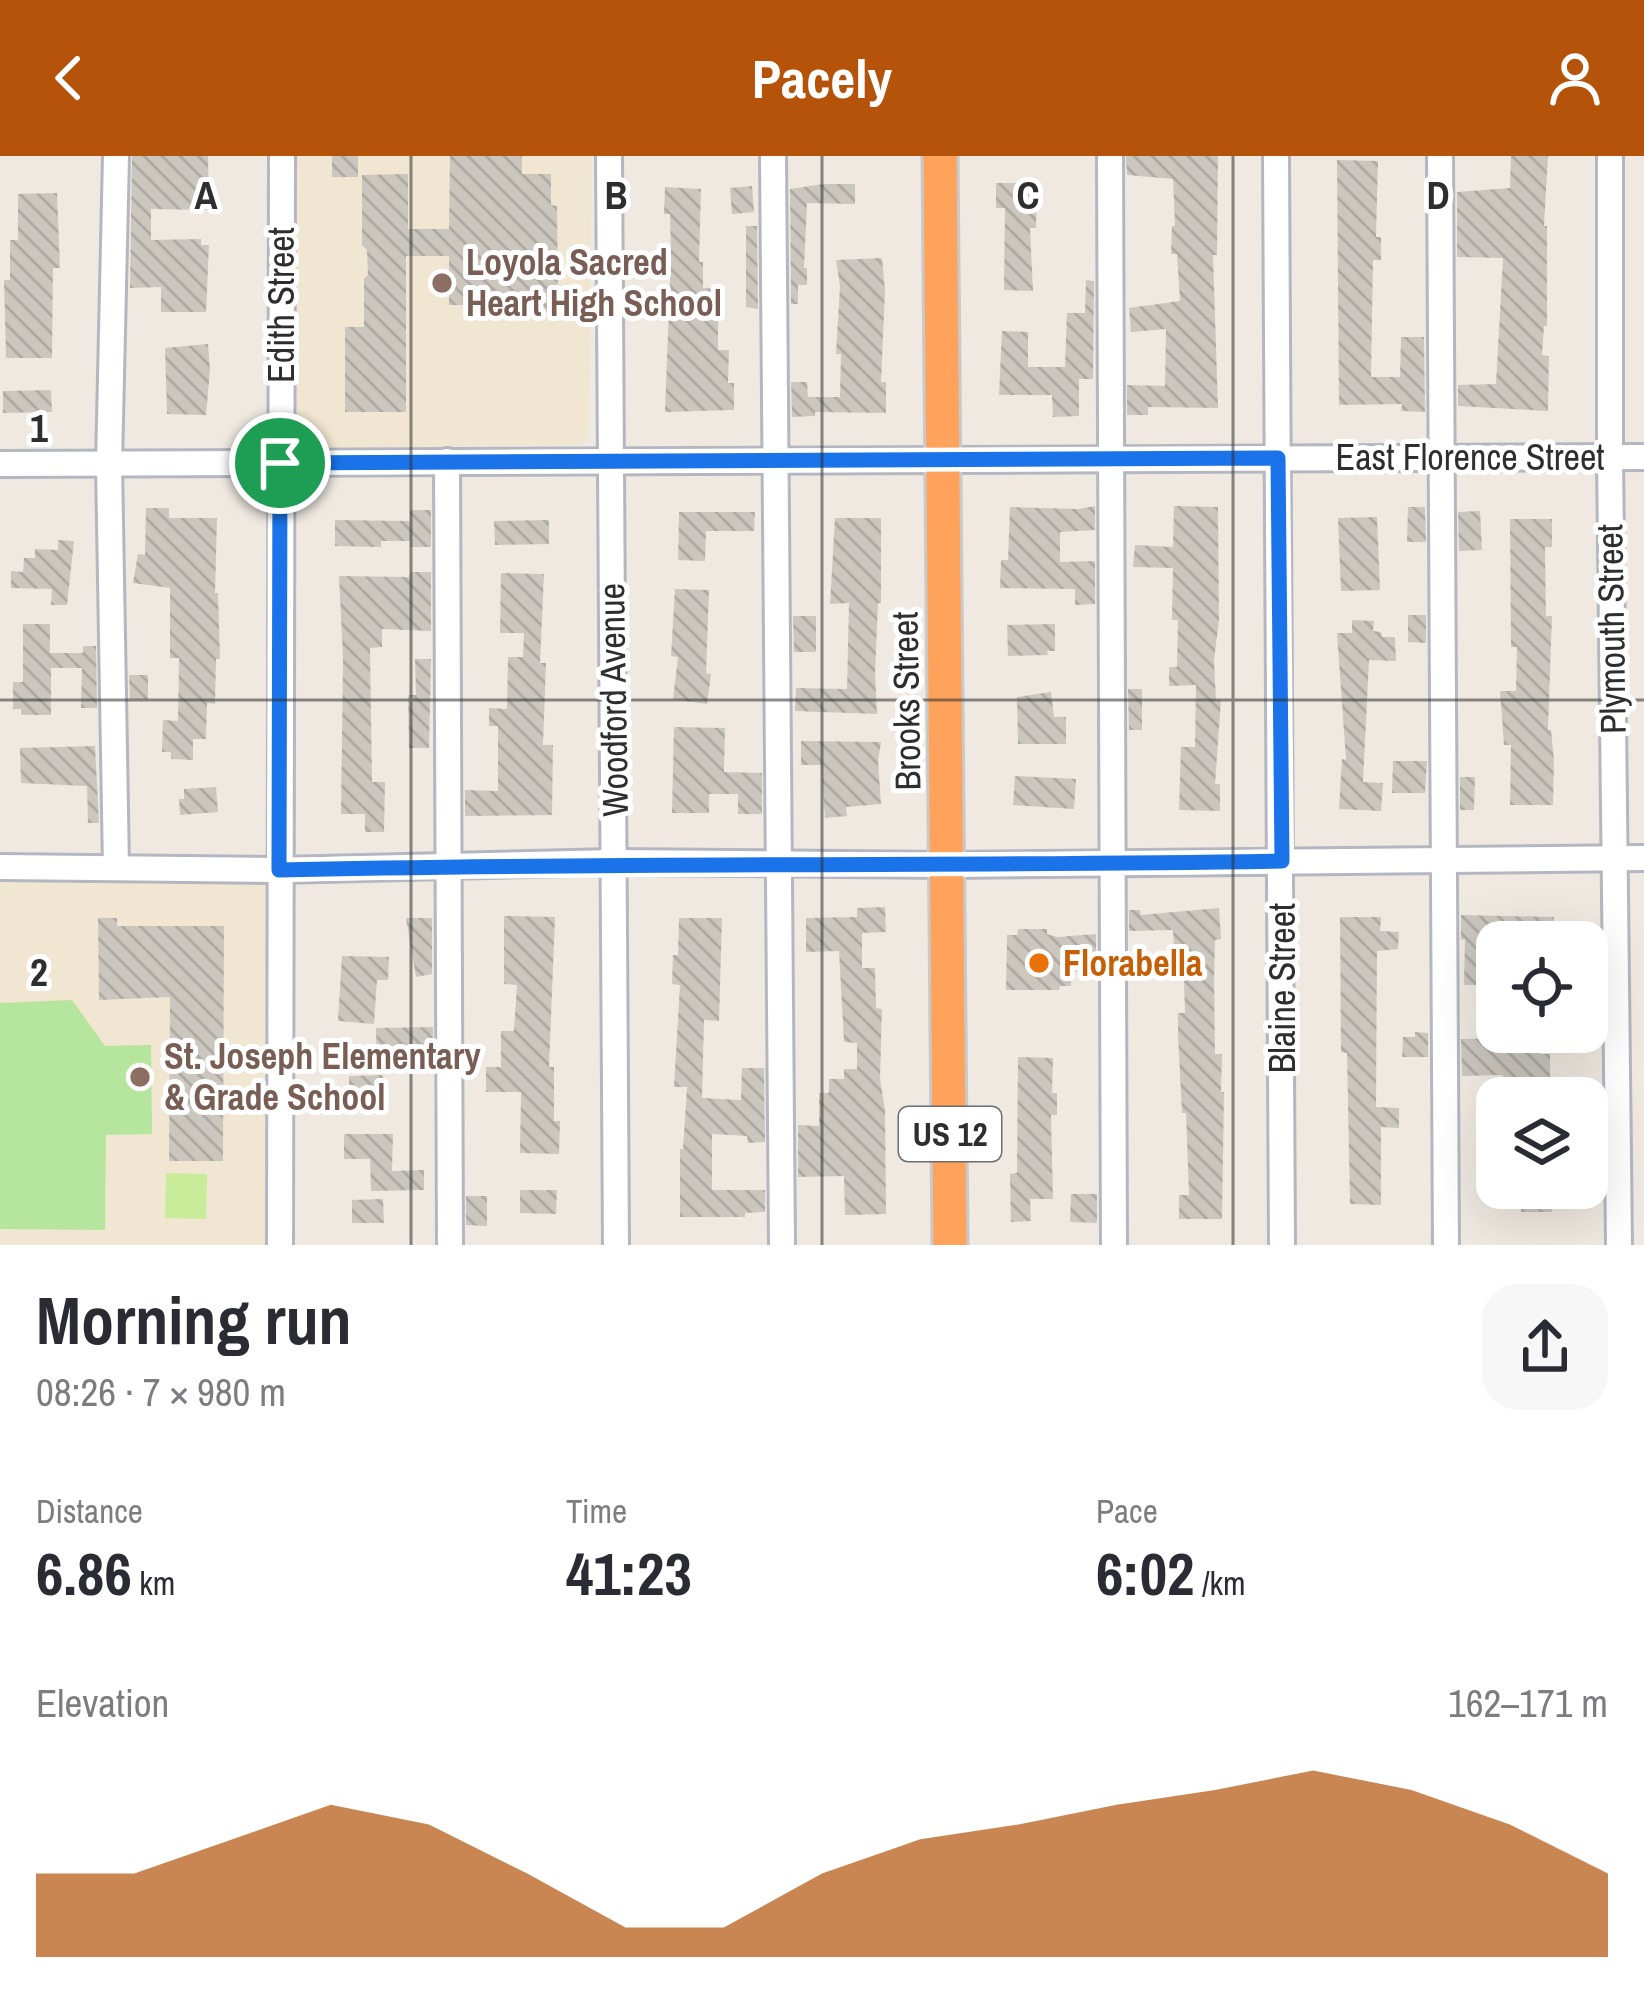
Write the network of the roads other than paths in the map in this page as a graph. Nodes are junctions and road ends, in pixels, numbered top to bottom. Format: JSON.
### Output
{"nodes":[{"id":1,"x":116,"y":156,"type":"edge"},
{"id":2,"x":282,"y":156,"type":"edge"},
{"id":3,"x":609,"y":156,"type":"edge"},
{"id":4,"x":773,"y":156,"type":"edge"},
{"id":5,"x":940,"y":156,"type":"edge"},
{"id":6,"x":1110,"y":156,"type":"edge"},
{"id":7,"x":1276,"y":156,"type":"edge"},
{"id":8,"x":1440,"y":156,"type":"edge"},
{"id":9,"x":1610,"y":156,"type":"edge"},
{"id":10,"x":1441,"y":457,"type":"junction"},
{"id":11,"x":1610,"y":457,"type":"junction"},
{"id":12,"x":1644,"y":457,"type":"edge"},
{"id":13,"x":1278,"y":458,"type":"junction"},
{"id":14,"x":1112,"y":459,"type":"junction"},
{"id":15,"x":610,"y":460,"type":"junction"},
{"id":16,"x":776,"y":460,"type":"junction"},
{"id":17,"x":941,"y":460,"type":"junction"},
{"id":18,"x":447,"y":461,"type":"junction"},
{"id":19,"x":280,"y":463,"type":"junction"},
{"id":20,"x":0,"y":464,"type":"edge"},
{"id":21,"x":109,"y":464,"type":"junction"},
{"id":22,"x":1613,"y":859,"type":"junction"},
{"id":23,"x":1644,"y":859,"type":"edge"},
{"id":24,"x":1445,"y":860,"type":"junction"},
{"id":25,"x":1282,"y":861,"type":"junction"},
{"id":26,"x":614,"y":862,"type":"junction"},
{"id":27,"x":1113,"y":864,"type":"junction"},
{"id":28,"x":780,"y":865,"type":"junction"},
{"id":29,"x":947,"y":865,"type":"junction"},
{"id":30,"x":447,"y":866,"type":"junction"},
{"id":31,"x":0,"y":867,"type":"edge"},
{"id":32,"x":116,"y":868,"type":"junction"},
{"id":33,"x":279,"y":870,"type":"junction"},
{"id":34,"x":280,"y":1245,"type":"edge"},
{"id":35,"x":449,"y":1245,"type":"edge"},
{"id":36,"x":616,"y":1245,"type":"edge"},
{"id":37,"x":782,"y":1245,"type":"edge"},
{"id":38,"x":950,"y":1245,"type":"edge"},
{"id":39,"x":1114,"y":1245,"type":"edge"},
{"id":40,"x":1282,"y":1245,"type":"edge"},
{"id":41,"x":1446,"y":1245,"type":"edge"},
{"id":42,"x":1619,"y":1245,"type":"edge"}],
"edges":[{"from":1,"to":21,"type":"street"},
{"from":2,"to":19,"type":"street","name":"Edith Street"},
{"from":3,"to":15,"type":"street","name":"Woodford Avenue"},
{"from":4,"to":16,"type":"street"},
{"from":5,"to":17,"type":"highway","name":"Brooks Street","number":"US 12"},
{"from":6,"to":14,"type":"street"},
{"from":7,"to":13,"type":"street","name":"Blaine Street"},
{"from":8,"to":10,"type":"street"},
{"from":9,"to":11,"type":"street","name":"Plymouth Street"},
{"from":10,"to":11,"type":"street","name":"East Florence Street"},
{"from":10,"to":13,"type":"street","name":"East Florence Street"},
{"from":10,"to":24,"type":"street"},
{"from":11,"to":12,"type":"street","name":"East Florence Street"},
{"from":11,"to":22,"type":"street","name":"Plymouth Street"},
{"from":13,"to":14,"type":"street","name":"East Florence Street"},
{"from":13,"to":25,"type":"street","name":"Blaine Street"},
{"from":14,"to":17,"type":"street","name":"East Florence Street"},
{"from":14,"to":27,"type":"street"},
{"from":15,"to":16,"type":"street","name":"East Florence Street"},
{"from":15,"to":18,"type":"street","name":"East Florence Street"},
{"from":15,"to":26,"type":"street","name":"Woodford Avenue"},
{"from":16,"to":17,"type":"street","name":"East Florence Street"},
{"from":16,"to":28,"type":"street"},
{"from":17,"to":29,"type":"highway","name":"Brooks Street","number":"US 12"},
{"from":18,"to":19,"type":"street","name":"East Florence Street"},
{"from":18,"to":30,"type":"street"},
{"from":19,"to":21,"type":"street","name":"East Florence Street"},
{"from":19,"to":33,"type":"street","name":"Edith Street"},
{"from":20,"to":21,"type":"street","name":"East Florence Street"},
{"from":21,"to":32,"type":"street"},
{"from":22,"to":23,"type":"street"},
{"from":22,"to":24,"type":"street"},
{"from":22,"to":42,"type":"street","name":"Plymouth Street"},
{"from":24,"to":25,"type":"street"},
{"from":24,"to":41,"type":"street"},
{"from":25,"to":27,"type":"street"},
{"from":25,"to":40,"type":"street","name":"Blaine Street"},
{"from":26,"to":28,"type":"street"},
{"from":26,"to":30,"type":"street"},
{"from":26,"to":36,"type":"street","name":"Woodford Avenue"},
{"from":27,"to":29,"type":"street"},
{"from":27,"to":39,"type":"street"},
{"from":28,"to":29,"type":"street"},
{"from":28,"to":37,"type":"street"},
{"from":29,"to":38,"type":"highway","name":"Brooks Street","number":"US 12"},
{"from":30,"to":33,"type":"street"},
{"from":30,"to":35,"type":"street"},
{"from":31,"to":32,"type":"street"},
{"from":32,"to":33,"type":"street"},
{"from":33,"to":34,"type":"street","name":"Edith Street"}]}
